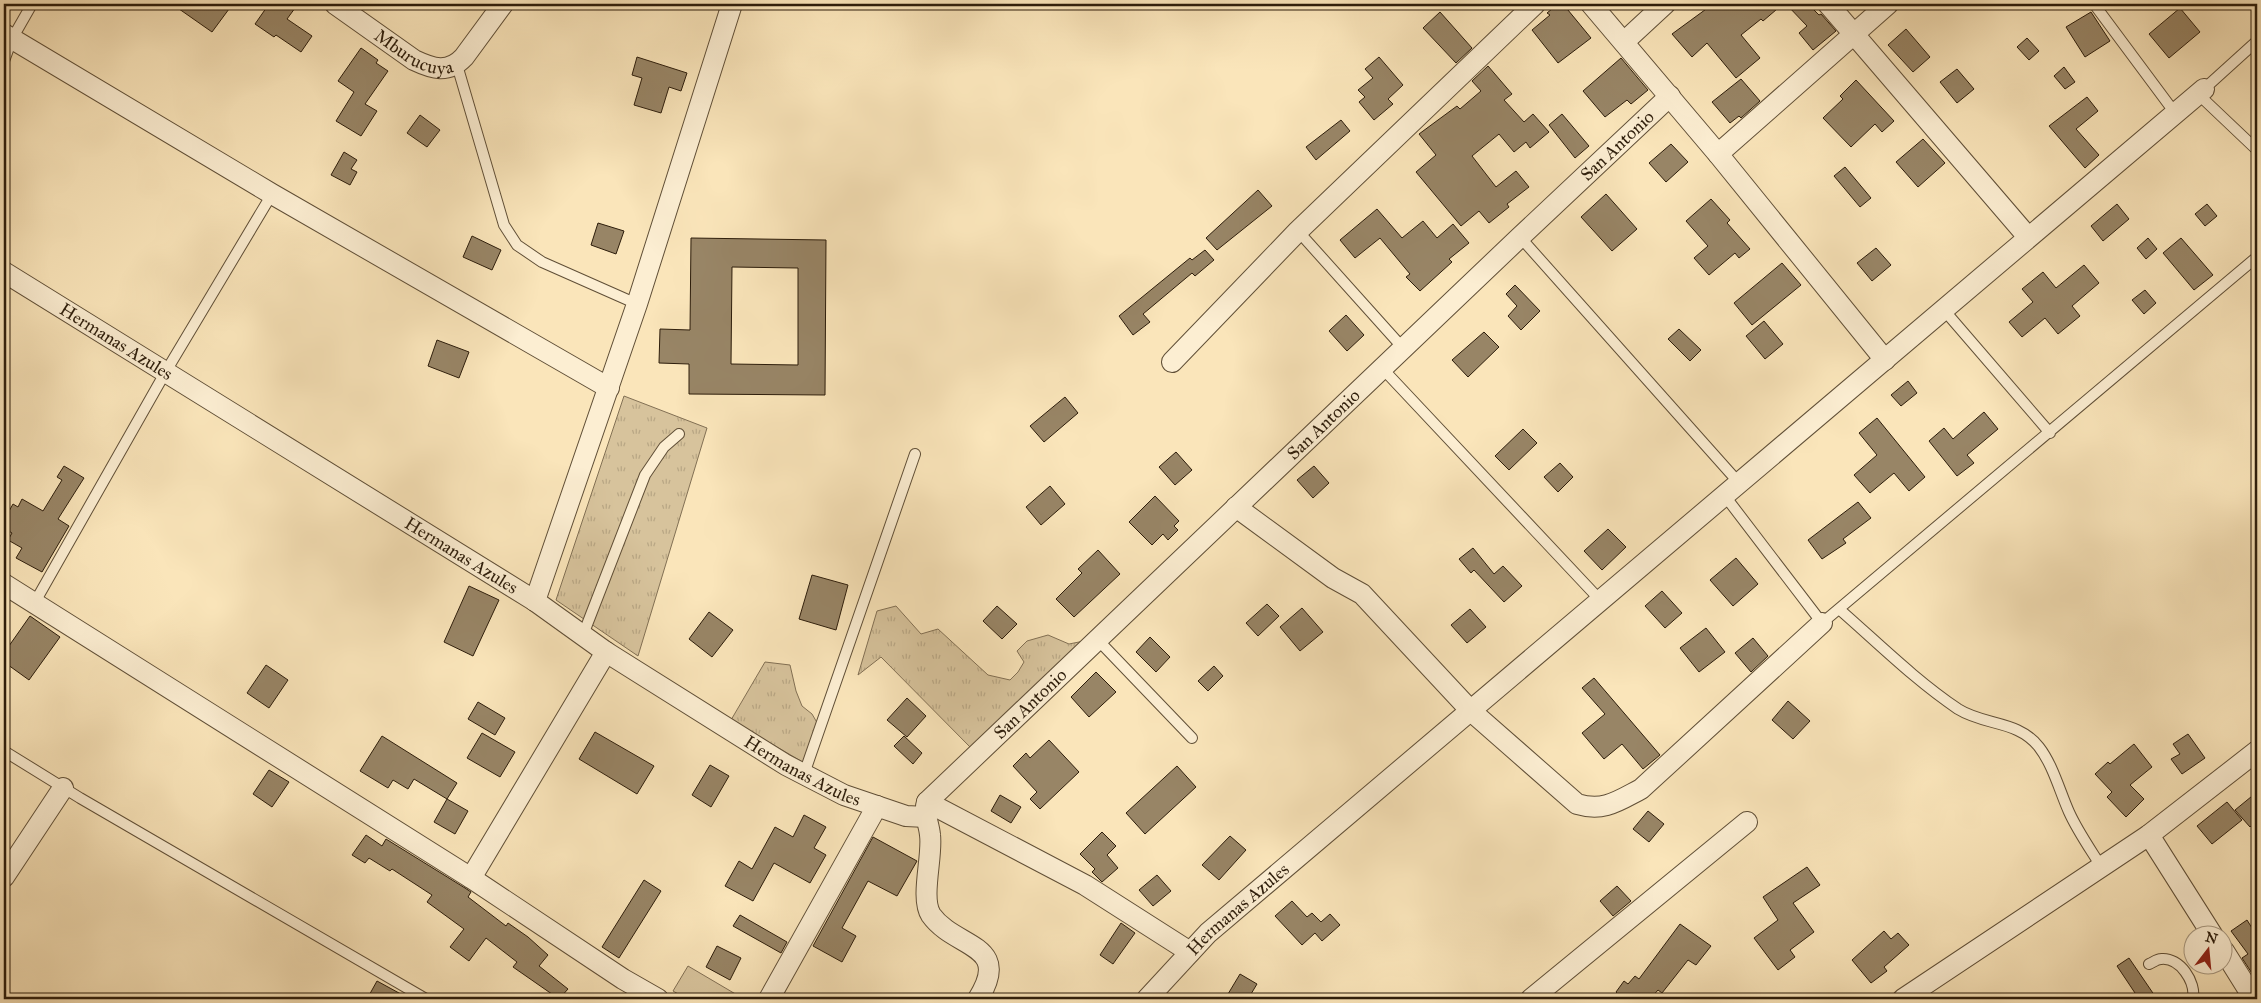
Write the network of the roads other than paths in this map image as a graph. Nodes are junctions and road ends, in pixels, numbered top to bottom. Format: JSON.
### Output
{"nodes":[{"id":1,"x":32,"y":4,"type":"edge"},
{"id":2,"x":335,"y":4,"type":"edge"},
{"id":3,"x":503,"y":4,"type":"edge"},
{"id":4,"x":732,"y":4,"type":"edge"},
{"id":5,"x":1535,"y":4,"type":"edge"},
{"id":6,"x":1591,"y":4,"type":"edge"},
{"id":7,"x":1665,"y":4,"type":"edge"},
{"id":8,"x":1828,"y":4,"type":"edge"},
{"id":9,"x":1888,"y":4,"type":"edge"},
{"id":10,"x":2094,"y":4,"type":"edge"},
{"id":11,"x":1854,"y":35,"type":"junction"},
{"id":12,"x":8,"y":36,"type":"edge"},
{"id":13,"x":1625,"y":41,"type":"junction"},
{"id":14,"x":2257,"y":41,"type":"edge"},
{"id":15,"x":4,"y":61,"type":"edge"},
{"id":16,"x":457,"y":65,"type":"junction"},
{"id":17,"x":2201,"y":92,"type":"junction"},
{"id":18,"x":1670,"y":96,"type":"junction"},
{"id":19,"x":2175,"y":113,"type":"junction"},
{"id":20,"x":2257,"y":150,"type":"edge"},
{"id":21,"x":1718,"y":154,"type":"junction"},
{"id":22,"x":272,"y":194,"type":"junction"},
{"id":23,"x":1298,"y":231,"type":"junction"},
{"id":24,"x":1520,"y":236,"type":"junction"},
{"id":25,"x":2028,"y":237,"type":"junction"},
{"id":26,"x":2257,"y":257,"type":"edge"},
{"id":27,"x":4,"y":272,"type":"edge"},
{"id":28,"x":637,"y":304,"type":"junction"},
{"id":29,"x":1944,"y":310,"type":"junction"},
{"id":30,"x":1403,"y":348,"type":"junction"},
{"id":31,"x":1885,"y":360,"type":"junction"},
{"id":32,"x":1172,"y":362,"type":"dead end"},
{"id":33,"x":1382,"y":368,"type":"junction"},
{"id":34,"x":165,"y":373,"type":"junction"},
{"id":35,"x":609,"y":388,"type":"junction"},
{"id":36,"x":2050,"y":433,"type":"junction"},
{"id":37,"x":679,"y":434,"type":"dead end"},
{"id":38,"x":915,"y":454,"type":"dead end"},
{"id":39,"x":1732,"y":490,"type":"junction"},
{"id":40,"x":1236,"y":507,"type":"junction"},
{"id":41,"x":4,"y":584,"type":"edge"},
{"id":42,"x":535,"y":601,"type":"junction"},
{"id":43,"x":1601,"y":601,"type":"junction"},
{"id":44,"x":35,"y":602,"type":"junction"},
{"id":45,"x":1838,"y":609,"type":"junction"},
{"id":46,"x":1822,"y":623,"type":"junction"},
{"id":47,"x":583,"y":635,"type":"junction"},
{"id":48,"x":1097,"y":639,"type":"junction"},
{"id":49,"x":606,"y":652,"type":"junction"},
{"id":50,"x":1471,"y":711,"type":"junction"},
{"id":51,"x":1192,"y":738,"type":"dead end"},
{"id":52,"x":4,"y":751,"type":"edge"},
{"id":53,"x":2257,"y":751,"type":"edge"},
{"id":54,"x":804,"y":774,"type":"junction"},
{"id":55,"x":63,"y":788,"type":"junction"},
{"id":56,"x":877,"y":806,"type":"junction"},
{"id":57,"x":926,"y":809,"type":"junction"},
{"id":58,"x":1747,"y":822,"type":"dead end"},
{"id":59,"x":2149,"y":835,"type":"junction"},
{"id":60,"x":2102,"y":868,"type":"junction"},
{"id":61,"x":4,"y":877,"type":"edge"},
{"id":62,"x":471,"y":878,"type":"junction"},
{"id":63,"x":2207,"y":926,"type":"edge"},
{"id":64,"x":1190,"y":952,"type":"junction"},
{"id":65,"x":2149,"y":964,"type":"dead end"},
{"id":66,"x":2234,"y":967,"type":"edge"},
{"id":67,"x":426,"y":999,"type":"edge"},
{"id":68,"x":658,"y":999,"type":"edge"},
{"id":69,"x":769,"y":999,"type":"edge"},
{"id":70,"x":978,"y":999,"type":"edge"},
{"id":71,"x":1147,"y":999,"type":"edge"},
{"id":72,"x":1531,"y":999,"type":"edge"},
{"id":73,"x":1903,"y":999,"type":"edge"},
{"id":74,"x":2193,"y":999,"type":"edge"},
{"id":75,"x":2254,"y":999,"type":"edge"}],
"edges":[{"from":1,"to":12,"type":"lane"},
{"from":2,"to":16,"type":"street","name":"Mburucuya"},
{"from":3,"to":16,"type":"street","name":"Mburucuya"},
{"from":4,"to":28,"type":"street"},
{"from":5,"to":23,"type":"street"},
{"from":6,"to":13,"type":"street"},
{"from":7,"to":13,"type":"street"},
{"from":8,"to":11,"type":"street"},
{"from":9,"to":11,"type":"street"},
{"from":10,"to":19,"type":"lane"},
{"from":11,"to":21,"type":"street"},
{"from":11,"to":25,"type":"street"},
{"from":12,"to":15,"type":"lane"},
{"from":12,"to":22,"type":"street"},
{"from":13,"to":18,"type":"street"},
{"from":14,"to":17,"type":"lane"},
{"from":16,"to":28,"type":"lane"},
{"from":17,"to":19,"type":"street","name":"Hermanas Azules"},
{"from":17,"to":20,"type":"lane"},
{"from":18,"to":21,"type":"street","name":"San Antonio"},
{"from":18,"to":24,"type":"street","name":"San Antonio"},
{"from":19,"to":25,"type":"street","name":"Hermanas Azules"},
{"from":21,"to":31,"type":"street","name":"San Antonio"},
{"from":22,"to":34,"type":"lane"},
{"from":22,"to":35,"type":"street"},
{"from":23,"to":30,"type":"lane"},
{"from":23,"to":32,"type":"street"},
{"from":24,"to":30,"type":"street","name":"San Antonio"},
{"from":24,"to":39,"type":"lane"},
{"from":25,"to":29,"type":"street","name":"Hermanas Azules"},
{"from":26,"to":36,"type":"lane"},
{"from":27,"to":34,"type":"street","name":"Hermanas Azules"},
{"from":28,"to":35,"type":"street"},
{"from":29,"to":31,"type":"street","name":"Hermanas Azules"},
{"from":29,"to":36,"type":"lane"},
{"from":30,"to":33,"type":"street","name":"San Antonio"},
{"from":31,"to":39,"type":"street","name":"Hermanas Azules"},
{"from":33,"to":40,"type":"street","name":"San Antonio"},
{"from":33,"to":43,"type":"lane"},
{"from":34,"to":42,"type":"street","name":"Hermanas Azules"},
{"from":34,"to":44,"type":"lane"},
{"from":35,"to":42,"type":"street"},
{"from":36,"to":45,"type":"lane"},
{"from":37,"to":47,"type":"lane"},
{"from":38,"to":54,"type":"lane"},
{"from":39,"to":43,"type":"street","name":"Hermanas Azules"},
{"from":39,"to":46,"type":"lane"},
{"from":40,"to":48,"type":"street","name":"San Antonio"},
{"from":40,"to":50,"type":"street"},
{"from":41,"to":44,"type":"street"},
{"from":42,"to":47,"type":"street","name":"Hermanas Azules"},
{"from":43,"to":50,"type":"street","name":"Hermanas Azules"},
{"from":44,"to":62,"type":"street"},
{"from":45,"to":46,"type":"lane"},
{"from":45,"to":60,"type":"lane"},
{"from":46,"to":50,"type":"street"},
{"from":47,"to":49,"type":"street","name":"Hermanas Azules"},
{"from":48,"to":51,"type":"lane"},
{"from":48,"to":57,"type":"street","name":"San Antonio"},
{"from":49,"to":54,"type":"street","name":"Hermanas Azules"},
{"from":49,"to":62,"type":"street"},
{"from":50,"to":64,"type":"street","name":"Hermanas Azules"},
{"from":52,"to":55,"type":"lane"},
{"from":53,"to":59,"type":"street"},
{"from":54,"to":56,"type":"street","name":"Hermanas Azules"},
{"from":55,"to":61,"type":"street"},
{"from":55,"to":67,"type":"lane"},
{"from":56,"to":57,"type":"street","name":"Hermanas Azules"},
{"from":56,"to":69,"type":"street"},
{"from":57,"to":64,"type":"street","name":"Hermanas Azules"},
{"from":57,"to":70,"type":"street"},
{"from":58,"to":72,"type":"street"},
{"from":59,"to":60,"type":"street"},
{"from":59,"to":63,"type":"street"},
{"from":60,"to":73,"type":"street"},
{"from":62,"to":68,"type":"street"},
{"from":64,"to":71,"type":"street"},
{"from":65,"to":74,"type":"lane"},
{"from":66,"to":75,"type":"street"}]}
